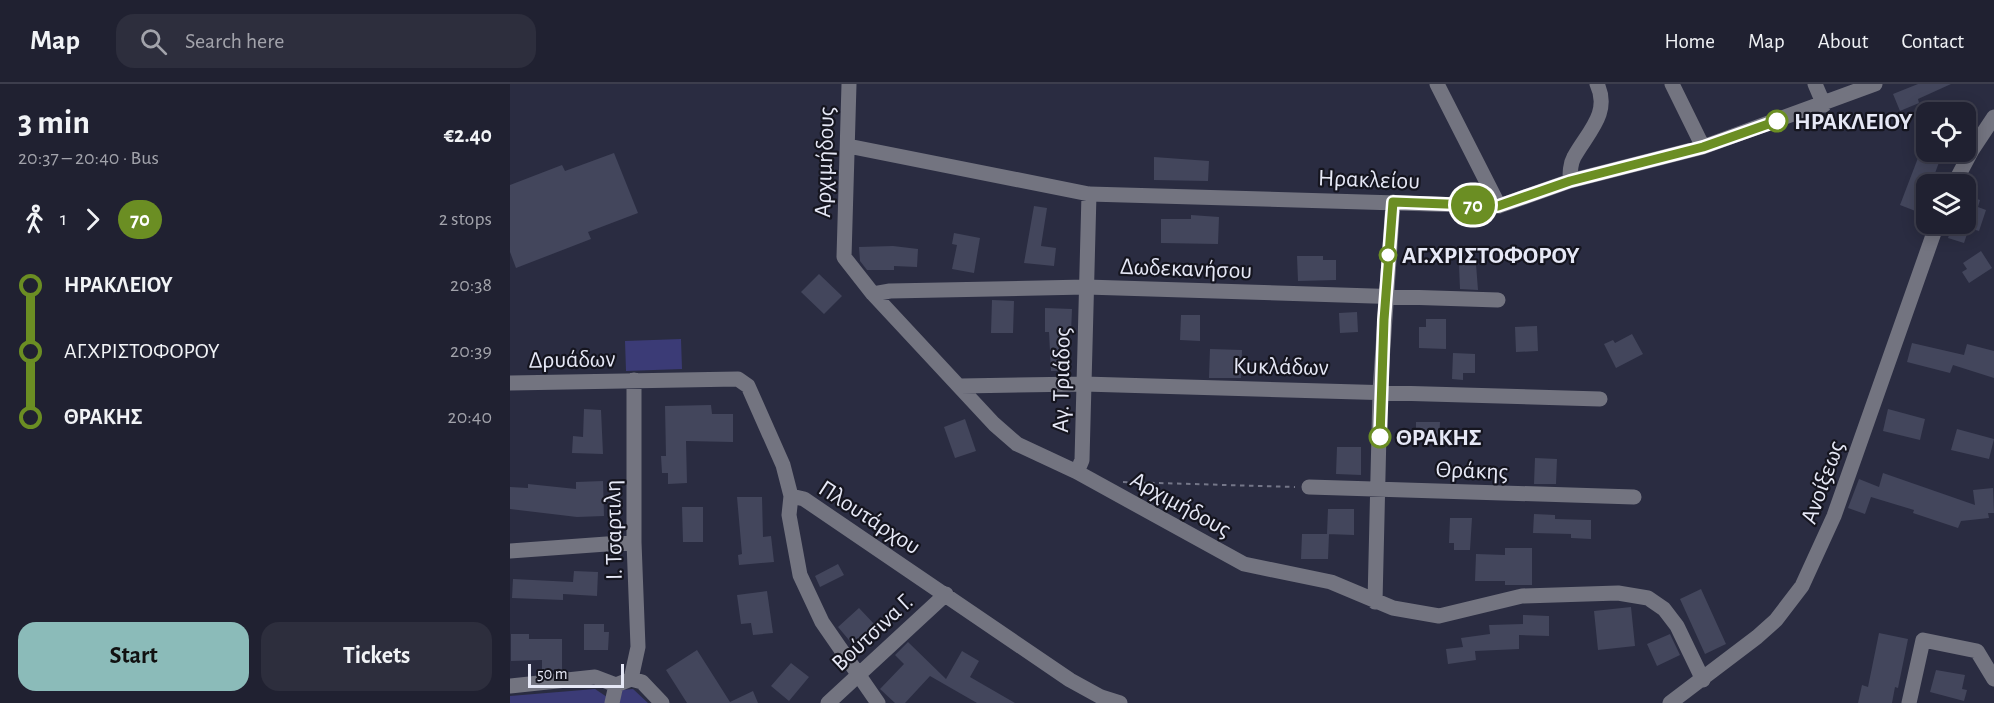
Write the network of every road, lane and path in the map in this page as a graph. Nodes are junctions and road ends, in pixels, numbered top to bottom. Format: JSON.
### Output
{"nodes":[{"id":1,"x":849,"y":84,"type":"edge"},
{"id":2,"x":1437,"y":84,"type":"edge"},
{"id":3,"x":1597,"y":84,"type":"edge"},
{"id":4,"x":1672,"y":84,"type":"edge"},
{"id":5,"x":1815,"y":84,"type":"edge"},
{"id":6,"x":1875,"y":84,"type":"edge"},
{"id":7,"x":1824,"y":105,"type":"junction"},
{"id":8,"x":1994,"y":117,"type":"edge"},
{"id":9,"x":848,"y":146,"type":"junction"},
{"id":10,"x":1703,"y":147,"type":"junction"},
{"id":11,"x":1959,"y":174,"type":"edge"},
{"id":12,"x":1570,"y":181,"type":"junction"},
{"id":13,"x":1089,"y":194,"type":"junction"},
{"id":14,"x":1393,"y":202,"type":"junction"},
{"id":15,"x":1498,"y":206,"type":"junction"},
{"id":16,"x":1933,"y":234,"type":"edge"},
{"id":17,"x":1086,"y":287,"type":"junction"},
{"id":18,"x":873,"y":294,"type":"junction"},
{"id":19,"x":1385,"y":296,"type":"junction"},
{"id":20,"x":1498,"y":300,"type":"dead end"},
{"id":21,"x":634,"y":380,"type":"junction"},
{"id":22,"x":510,"y":383,"type":"edge"},
{"id":23,"x":1084,"y":384,"type":"junction"},
{"id":24,"x":961,"y":386,"type":"junction"},
{"id":25,"x":1380,"y":391,"type":"junction"},
{"id":26,"x":1600,"y":399,"type":"dead end"},
{"id":27,"x":1077,"y":472,"type":"junction"},
{"id":28,"x":1309,"y":487,"type":"joint"},
{"id":29,"x":1380,"y":490,"type":"junction"},
{"id":30,"x":1113,"y":492,"type":"junction"},
{"id":31,"x":791,"y":496,"type":"junction"},
{"id":32,"x":1634,"y":497,"type":"dead end"},
{"id":33,"x":634,"y":542,"type":"junction"},
{"id":34,"x":510,"y":551,"type":"edge"},
{"id":35,"x":946,"y":594,"type":"junction"},
{"id":36,"x":1375,"y":602,"type":"junction"},
{"id":37,"x":857,"y":676,"type":"junction"},
{"id":38,"x":631,"y":678,"type":"junction"},
{"id":39,"x":1994,"y":679,"type":"edge"},
{"id":40,"x":1703,"y":680,"type":"junction"},
{"id":41,"x":616,"y":685,"type":"junction"},
{"id":42,"x":510,"y":686,"type":"edge"},
{"id":43,"x":1100,"y":700,"type":"edge"},
{"id":44,"x":612,"y":703,"type":"edge"},
{"id":45,"x":662,"y":703,"type":"edge"},
{"id":46,"x":828,"y":703,"type":"edge"},
{"id":47,"x":878,"y":703,"type":"edge"},
{"id":48,"x":1120,"y":703,"type":"edge"},
{"id":49,"x":1670,"y":703,"type":"edge"},
{"id":50,"x":1909,"y":703,"type":"edge"}],
"edges":[{"from":1,"to":9,"type":"street","name":"Αρχιμήδους"},
{"from":2,"to":15,"type":"street"},
{"from":3,"to":12,"type":"street"},
{"from":4,"to":10,"type":"street"},
{"from":5,"to":7,"type":"street"},
{"from":6,"to":7,"type":"street","name":"Ηρακλείου"},
{"from":7,"to":10,"type":"street","name":"Ηρακλείου"},
{"from":8,"to":11,"type":"street"},
{"from":9,"to":13,"type":"street","name":"Ηρακλείου"},
{"from":9,"to":18,"type":"street","name":"Αρχιμήδους"},
{"from":10,"to":12,"type":"street","name":"Ηρακλείου"},
{"from":12,"to":15,"type":"street","name":"Ηρακλείου"},
{"from":13,"to":14,"type":"street","name":"Ηρακλείου"},
{"from":13,"to":17,"type":"street","name":"Αγ. Τριάδος"},
{"from":14,"to":15,"type":"street","name":"Ηρακλείου"},
{"from":14,"to":19,"type":"street"},
{"from":16,"to":40,"type":"street","name":"Ανοίξεως"},
{"from":17,"to":18,"type":"street","name":"Δωδεκανήσου"},
{"from":17,"to":19,"type":"street","name":"Δωδεκανήσου"},
{"from":17,"to":23,"type":"street","name":"Αγ. Τριάδος"},
{"from":18,"to":24,"type":"street","name":"Αρχιμήδους"},
{"from":19,"to":20,"type":"street","name":"Δωδεκανήσου"},
{"from":19,"to":25,"type":"street"},
{"from":21,"to":22,"type":"street","name":"Δρυάδων"},
{"from":21,"to":31,"type":"street","name":"Πλουτάρχου"},
{"from":21,"to":33,"type":"street","name":"Ι. Τσαρτιλη"},
{"from":23,"to":24,"type":"street","name":"Κυκλάδων"},
{"from":23,"to":25,"type":"street","name":"Κυκλάδων"},
{"from":23,"to":27,"type":"street","name":"Αγ. Τριάδος"},
{"from":24,"to":27,"type":"street","name":"Αρχιμήδους"},
{"from":25,"to":26,"type":"street","name":"Κυκλάδων"},
{"from":25,"to":29,"type":"street"},
{"from":27,"to":30,"type":"street","name":"Αρχιμήδους"},
{"from":28,"to":29,"type":"street","name":"Θράκης"},
{"from":28,"to":30,"type":"path"},
{"from":29,"to":32,"type":"street","name":"Θράκης"},
{"from":29,"to":36,"type":"street"},
{"from":30,"to":36,"type":"street","name":"Αρχιμήδους"},
{"from":31,"to":35,"type":"street","name":"Πλουτάρχου"},
{"from":31,"to":37,"type":"street"},
{"from":33,"to":34,"type":"street"},
{"from":33,"to":38,"type":"street","name":"Ι. Τσαρτιλη"},
{"from":35,"to":37,"type":"street","name":"Βούτσινα Γ."},
{"from":35,"to":43,"type":"street","name":"Πλουτάρχου"},
{"from":36,"to":40,"type":"street","name":"Αρχιμήδους"},
{"from":37,"to":46,"type":"street","name":"Βούτσινα Γ."},
{"from":37,"to":47,"type":"street"},
{"from":38,"to":41,"type":"street"},
{"from":38,"to":45,"type":"street"},
{"from":39,"to":50,"type":"street"},
{"from":40,"to":49,"type":"street","name":"Ανοίξεως"},
{"from":41,"to":42,"type":"street"},
{"from":41,"to":44,"type":"street"},
{"from":43,"to":48,"type":"street","name":"Πλουτάρχου"}]}
